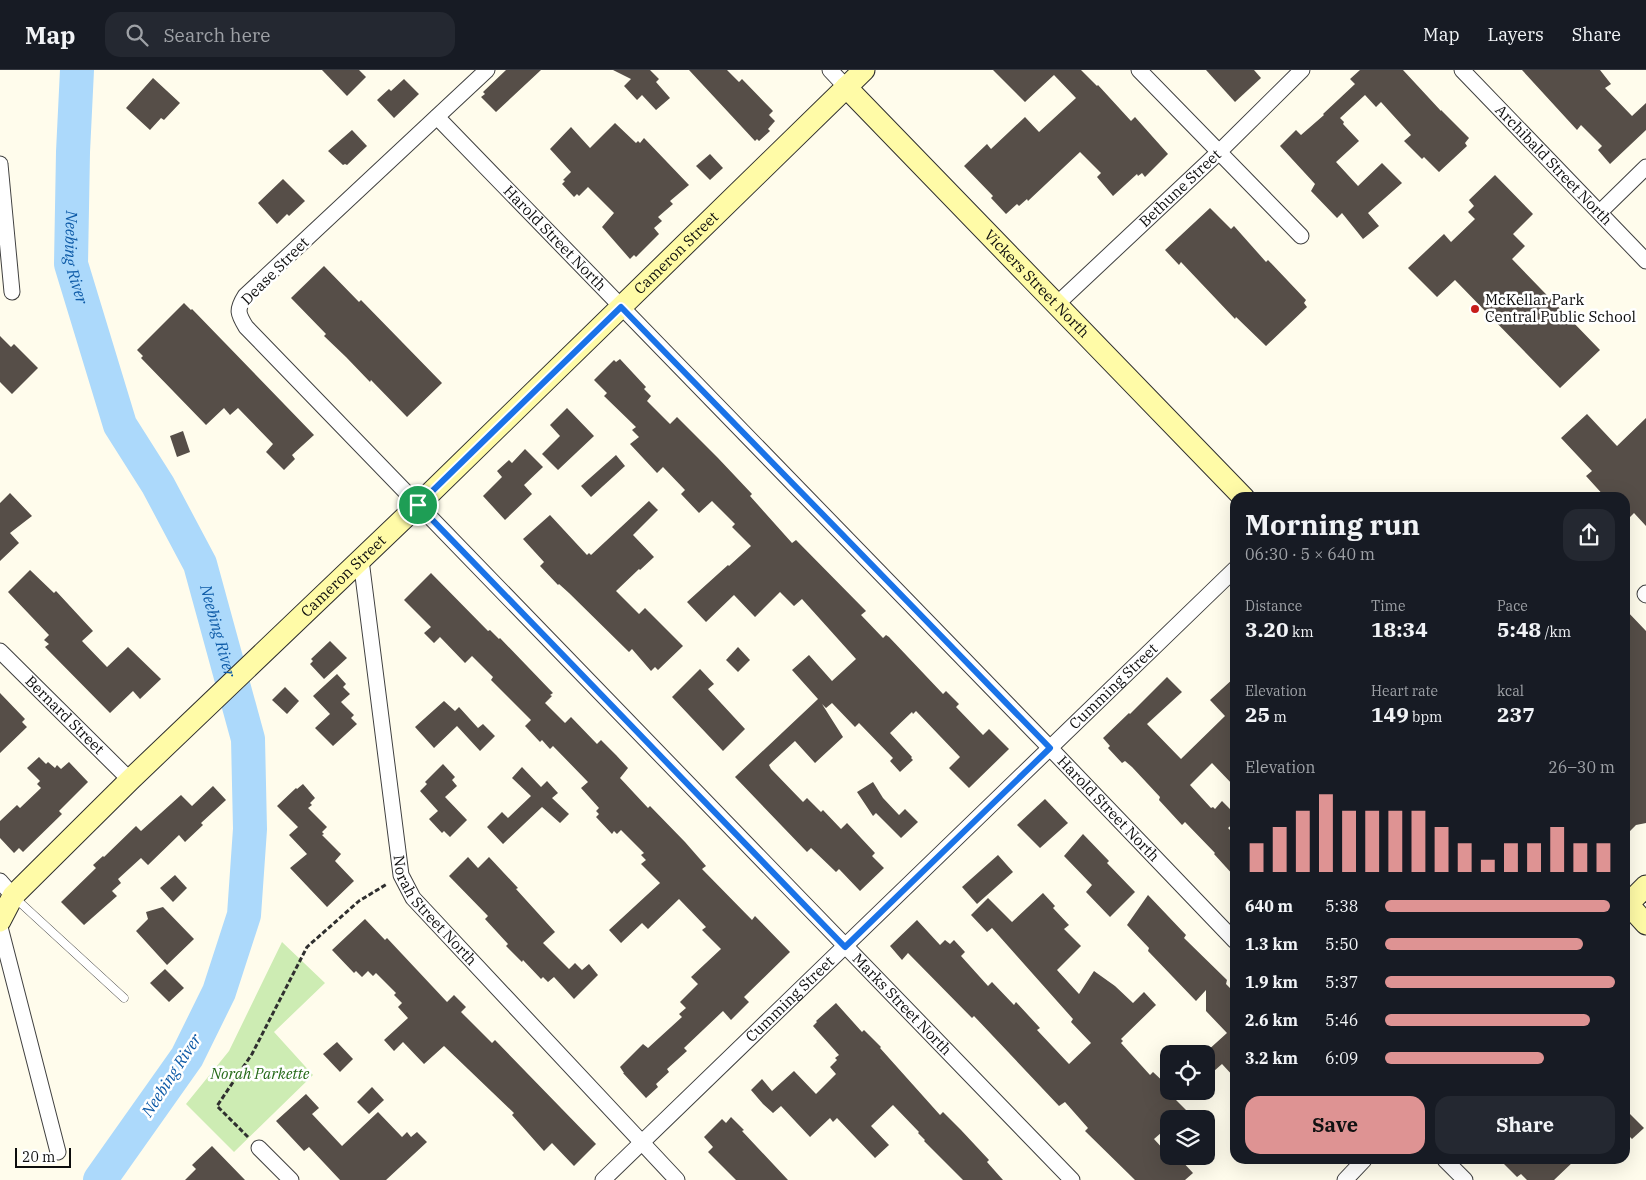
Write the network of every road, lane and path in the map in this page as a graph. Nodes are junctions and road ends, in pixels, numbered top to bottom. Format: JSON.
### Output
{"nodes":[{"id":1,"x":487,"y":70,"type":"edge"},
{"id":2,"x":830,"y":70,"type":"edge"},
{"id":3,"x":864,"y":70,"type":"edge"},
{"id":4,"x":1139,"y":70,"type":"edge"},
{"id":5,"x":1302,"y":70,"type":"edge"},
{"id":6,"x":1462,"y":70,"type":"edge"},
{"id":7,"x":846,"y":87,"type":"junction"},
{"id":8,"x":438,"y":117,"type":"junction"},
{"id":9,"x":1220,"y":151,"type":"junction"},
{"id":10,"x":0,"y":164,"type":"edge"},
{"id":11,"x":1646,"y":167,"type":"edge"},
{"id":12,"x":1600,"y":212,"type":"junction"},
{"id":13,"x":1301,"y":236,"type":"dead end"},
{"id":14,"x":1646,"y":261,"type":"edge"},
{"id":15,"x":12,"y":292,"type":"dead end"},
{"id":16,"x":1058,"y":304,"type":"junction"},
{"id":17,"x":621,"y":307,"type":"junction"},
{"id":18,"x":1238,"y":492,"type":"edge"},
{"id":19,"x":418,"y":505,"type":"junction"},
{"id":20,"x":361,"y":560,"type":"junction"},
{"id":21,"x":1230,"y":574,"type":"edge"},
{"id":22,"x":0,"y":651,"type":"edge"},
{"id":23,"x":1050,"y":748,"type":"junction"},
{"id":24,"x":130,"y":780,"type":"junction"},
{"id":25,"x":401,"y":875,"type":"junction"},
{"id":26,"x":1646,"y":886,"type":"edge"},
{"id":27,"x":6,"y":889,"type":"edge"},
{"id":28,"x":1630,"y":900,"type":"edge"},
{"id":29,"x":1630,"y":908,"type":"edge"},
{"id":30,"x":0,"y":921,"type":"edge"},
{"id":31,"x":1646,"y":924,"type":"edge"},
{"id":32,"x":0,"y":927,"type":"edge"},
{"id":33,"x":1230,"y":936,"type":"edge"},
{"id":34,"x":845,"y":947,"type":"junction"},
{"id":35,"x":124,"y":998,"type":"dead end"},
{"id":36,"x":642,"y":1143,"type":"junction"},
{"id":37,"x":259,"y":1148,"type":"joint"},
{"id":38,"x":58,"y":1152,"type":"dead end"},
{"id":39,"x":1360,"y":1164,"type":"edge"},
{"id":40,"x":1449,"y":1164,"type":"edge"},
{"id":41,"x":291,"y":1180,"type":"edge"},
{"id":42,"x":603,"y":1180,"type":"edge"},
{"id":43,"x":677,"y":1180,"type":"edge"},
{"id":44,"x":1072,"y":1180,"type":"edge"},
{"id":45,"x":1345,"y":1180,"type":"edge"},
{"id":46,"x":1464,"y":1180,"type":"edge"}],
"edges":[{"from":1,"to":8,"type":"street","name":"Dease Street"},
{"from":2,"to":7,"type":"street","name":"Vickers Street North"},
{"from":3,"to":7,"type":"street","name":"Cameron Street"},
{"from":4,"to":9,"type":"street"},
{"from":5,"to":9,"type":"street","name":"Bethune Street"},
{"from":6,"to":12,"type":"street","name":"Archibald Street North"},
{"from":7,"to":16,"type":"street","name":"Vickers Street North"},
{"from":7,"to":17,"type":"street","name":"Cameron Street"},
{"from":8,"to":17,"type":"street","name":"Harold Street North"},
{"from":8,"to":19,"type":"street","name":"Dease Street"},
{"from":9,"to":13,"type":"street"},
{"from":9,"to":16,"type":"street","name":"Bethune Street"},
{"from":10,"to":15,"type":"street"},
{"from":11,"to":12,"type":"street"},
{"from":12,"to":14,"type":"street","name":"Archibald Street North"},
{"from":16,"to":18,"type":"street","name":"Vickers Street North"},
{"from":17,"to":19,"type":"street","name":"Cameron Street"},
{"from":17,"to":23,"type":"street","name":"Harold Street North"},
{"from":19,"to":20,"type":"street","name":"Cameron Street"},
{"from":19,"to":34,"type":"street","name":"Marks Street North"},
{"from":20,"to":24,"type":"street","name":"Cameron Street"},
{"from":20,"to":25,"type":"street","name":"Norah Street North"},
{"from":21,"to":23,"type":"street","name":"Cumming Street"},
{"from":22,"to":24,"type":"street","name":"Bernard Street"},
{"from":23,"to":33,"type":"street","name":"Harold Street North"},
{"from":23,"to":34,"type":"street","name":"Cumming Street"},
{"from":24,"to":27,"type":"street","name":"Cameron Street"},
{"from":25,"to":36,"type":"street","name":"Norah Street North"},
{"from":25,"to":37,"type":"path"},
{"from":26,"to":28,"type":"street"},
{"from":27,"to":30,"type":"street","name":"Cameron Street"},
{"from":27,"to":35,"type":"lane"},
{"from":29,"to":31,"type":"street"},
{"from":32,"to":38,"type":"street"},
{"from":34,"to":36,"type":"street","name":"Cumming Street"},
{"from":34,"to":44,"type":"street","name":"Marks Street North"},
{"from":36,"to":42,"type":"street","name":"Cumming Street"},
{"from":36,"to":43,"type":"street","name":"Norah Street North"},
{"from":37,"to":41,"type":"street"},
{"from":39,"to":45,"type":"street"},
{"from":40,"to":46,"type":"street"}]}
